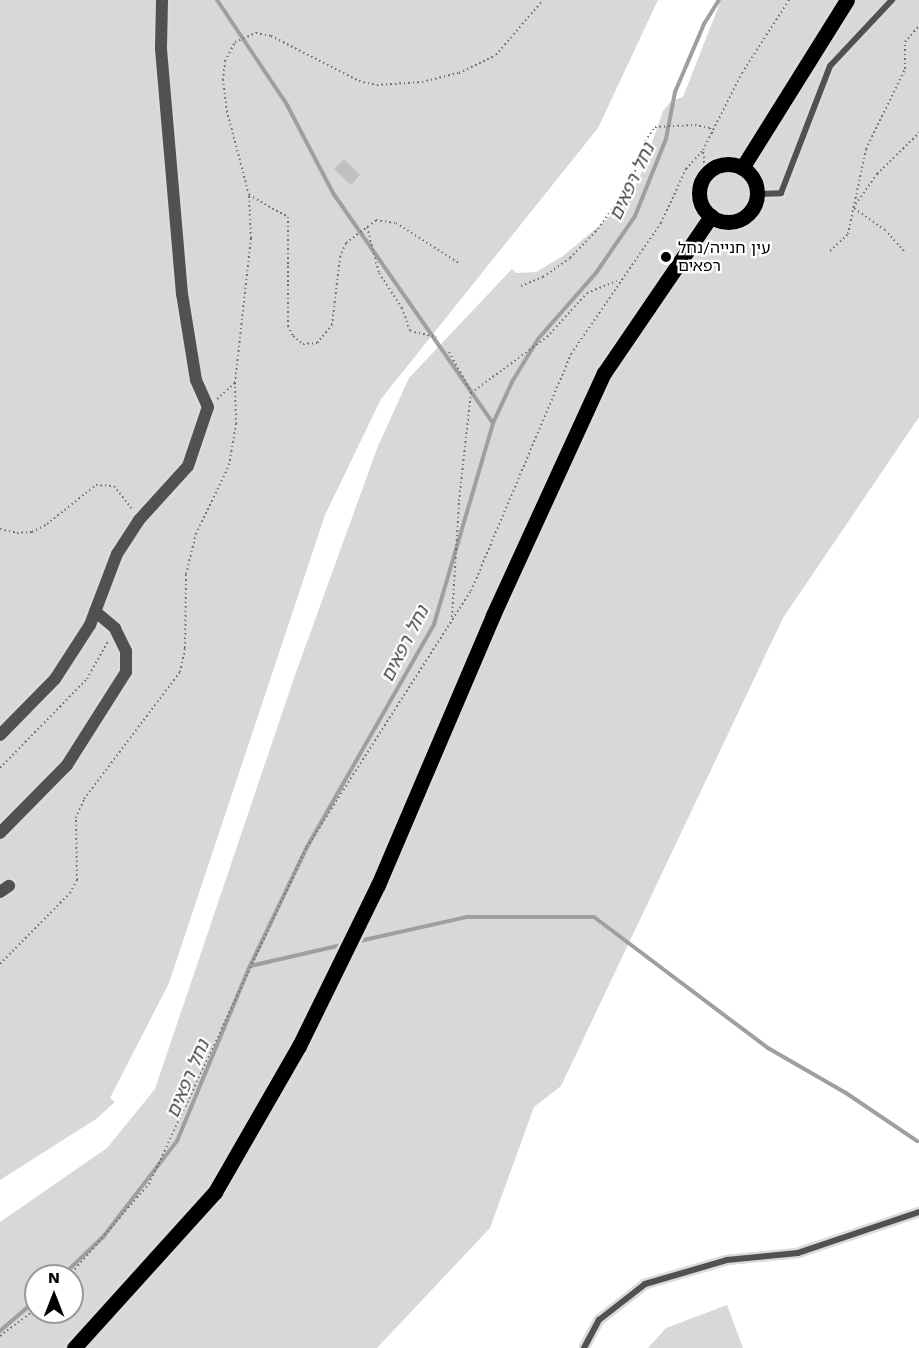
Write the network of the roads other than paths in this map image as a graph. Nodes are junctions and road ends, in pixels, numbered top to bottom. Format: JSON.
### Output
{"nodes":[{"id":1,"x":162,"y":0,"type":"edge"},
{"id":2,"x":847,"y":0,"type":"edge"},
{"id":3,"x":892,"y":0,"type":"edge"},
{"id":4,"x":742,"y":168,"type":"junction"},
{"id":5,"x":757,"y":194,"type":"junction"},
{"id":6,"x":711,"y":216,"type":"junction"},
{"id":7,"x":95,"y":611,"type":"junction"},
{"id":8,"x":0,"y":735,"type":"edge"},
{"id":9,"x":0,"y":833,"type":"edge"},
{"id":10,"x":919,"y":1212,"type":"edge"},
{"id":11,"x":74,"y":1348,"type":"edge"},
{"id":12,"x":584,"y":1348,"type":"edge"}],
"edges":[{"from":1,"to":7,"type":"street"},
{"from":2,"to":4,"type":"main road"},
{"from":3,"to":5,"type":"lane"},
{"from":4,"to":5,"type":"main road"},
{"from":4,"to":6,"type":"main road"},
{"from":5,"to":6,"type":"main road"},
{"from":6,"to":11,"type":"main road"},
{"from":7,"to":8,"type":"street"},
{"from":7,"to":9,"type":"street"},
{"from":10,"to":12,"type":"lane"}]}
